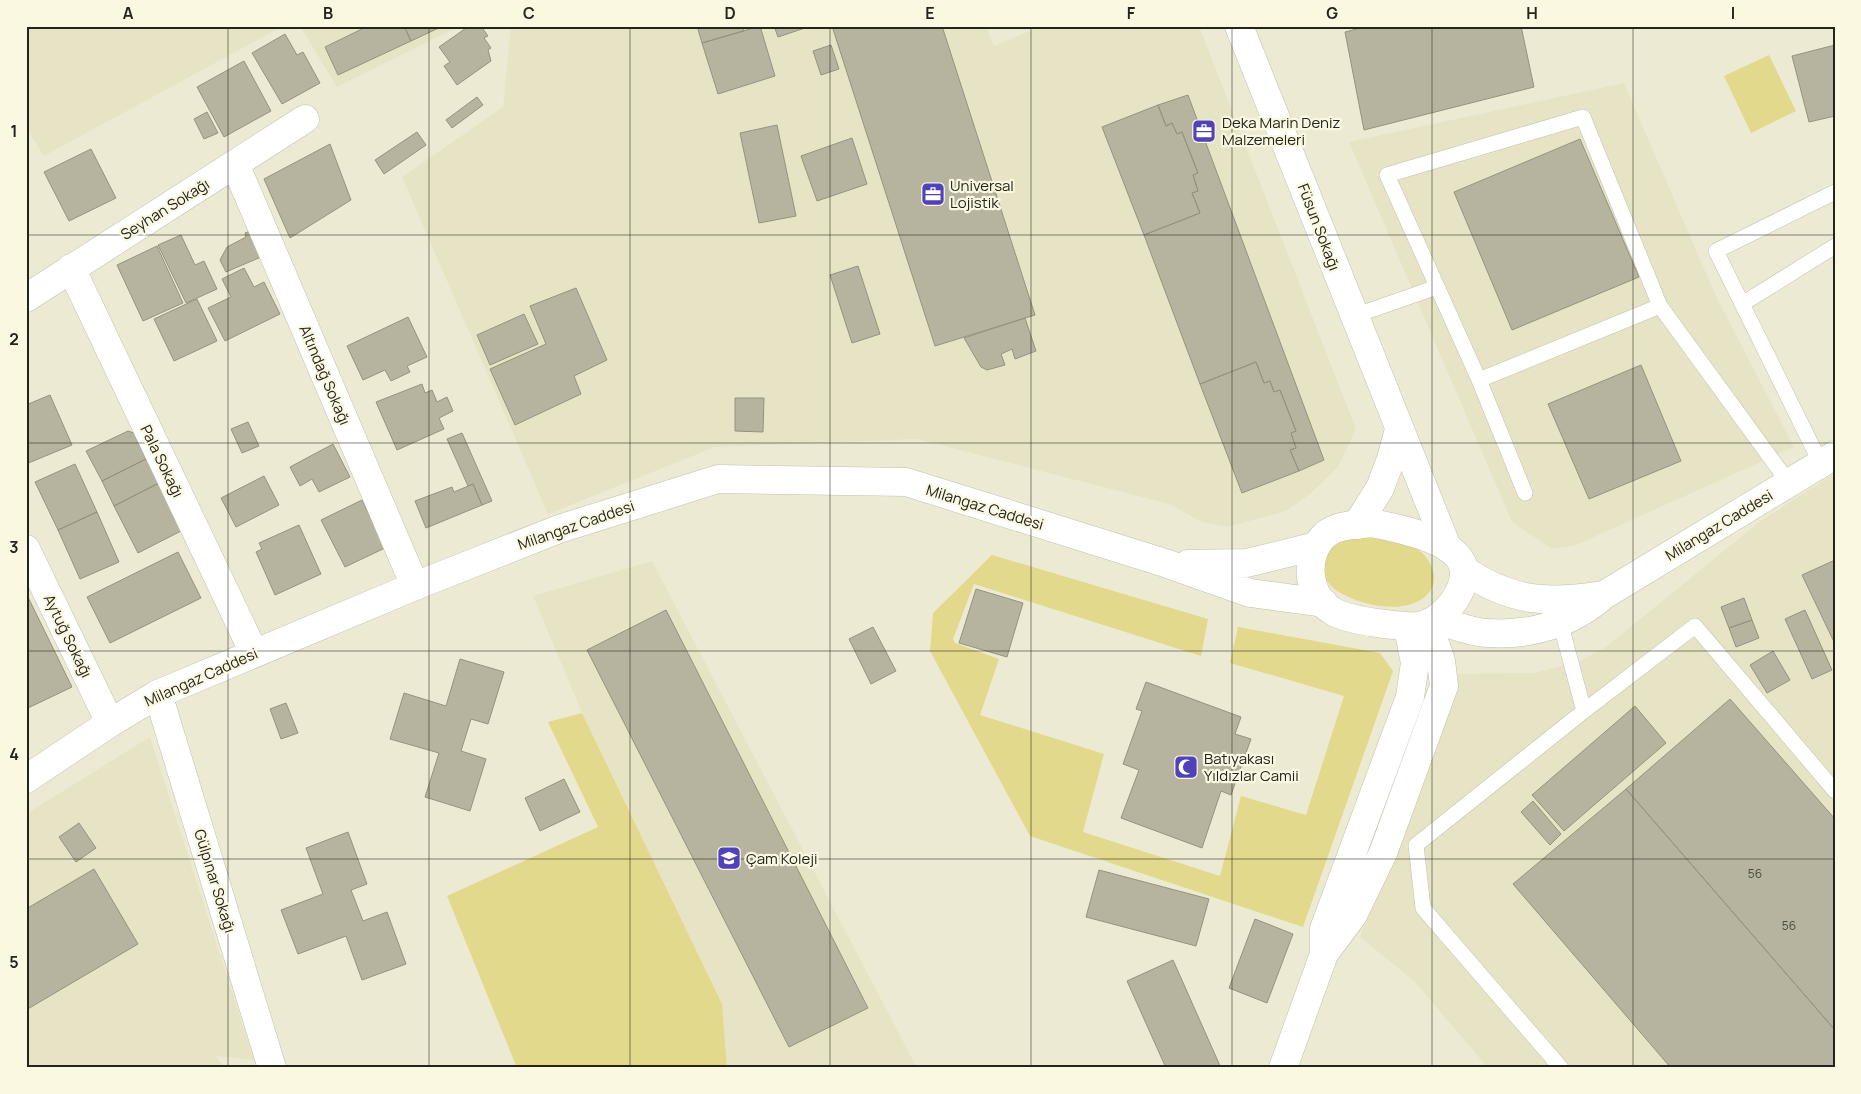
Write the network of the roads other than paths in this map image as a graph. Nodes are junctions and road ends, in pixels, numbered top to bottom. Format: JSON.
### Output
{"nodes":[{"id":1,"x":1239,"y":26,"type":"edge"},
{"id":2,"x":305,"y":119,"type":"dead end"},
{"id":3,"x":235,"y":164,"type":"junction"},
{"id":4,"x":1835,"y":192,"type":"edge"},
{"id":5,"x":1835,"y":246,"type":"edge"},
{"id":6,"x":71,"y":268,"type":"junction"},
{"id":7,"x":1437,"y":288,"type":"junction"},
{"id":8,"x":26,"y":298,"type":"edge"},
{"id":9,"x":1742,"y":304,"type":"junction"},
{"id":10,"x":1660,"y":306,"type":"junction"},
{"id":11,"x":1354,"y":316,"type":"junction"},
{"id":12,"x":1478,"y":380,"type":"junction"},
{"id":13,"x":1399,"y":429,"type":"junction"},
{"id":14,"x":1828,"y":460,"type":"edge"},
{"id":15,"x":1789,"y":483,"type":"junction"},
{"id":16,"x":1525,"y":493,"type":"dead end"},
{"id":17,"x":1357,"y":524,"type":"junction"},
{"id":18,"x":1316,"y":546,"type":"junction"},
{"id":19,"x":1447,"y":547,"type":"junction"},
{"id":20,"x":26,"y":549,"type":"edge"},
{"id":21,"x":1165,"y":563,"type":"junction"},
{"id":22,"x":1464,"y":570,"type":"junction"},
{"id":23,"x":415,"y":586,"type":"junction"},
{"id":24,"x":1604,"y":594,"type":"junction"},
{"id":25,"x":1324,"y":603,"type":"junction"},
{"id":26,"x":1560,"y":622,"type":"junction"},
{"id":27,"x":1424,"y":623,"type":"junction"},
{"id":28,"x":254,"y":653,"type":"junction"},
{"id":29,"x":158,"y":694,"type":"junction"},
{"id":30,"x":1584,"y":711,"type":"junction"},
{"id":31,"x":110,"y":723,"type":"junction"},
{"id":32,"x":26,"y":779,"type":"edge"},
{"id":33,"x":1835,"y":791,"type":"edge"},
{"id":34,"x":272,"y":1068,"type":"edge"},
{"id":35,"x":1283,"y":1068,"type":"edge"},
{"id":36,"x":1561,"y":1068,"type":"edge"}],
"edges":[{"from":1,"to":11,"type":"street","name":"Füsun Sokağı"},
{"from":2,"to":3,"type":"street","name":"Seyhan Sokağı"},
{"from":3,"to":6,"type":"street","name":"Seyhan Sokağı"},
{"from":3,"to":23,"type":"street","name":"Altındağ Sokağı"},
{"from":4,"to":9,"type":"lane"},
{"from":5,"to":9,"type":"lane"},
{"from":6,"to":8,"type":"street","name":"Seyhan Sokağı"},
{"from":6,"to":28,"type":"street","name":"Pala Sokağı"},
{"from":7,"to":10,"type":"lane"},
{"from":7,"to":11,"type":"lane"},
{"from":7,"to":12,"type":"lane"},
{"from":9,"to":14,"type":"lane"},
{"from":10,"to":12,"type":"lane"},
{"from":10,"to":15,"type":"lane"},
{"from":11,"to":13,"type":"street","name":"Füsun Sokağı"},
{"from":12,"to":16,"type":"lane"},
{"from":13,"to":17,"type":"street"},
{"from":13,"to":19,"type":"street","name":"Füsun Sokağı"},
{"from":14,"to":15,"type":"street","name":"Milangaz Caddesi"},
{"from":15,"to":24,"type":"street","name":"Milangaz Caddesi"},
{"from":17,"to":18,"type":"street"},
{"from":17,"to":19,"type":"street"},
{"from":18,"to":21,"type":"street","name":"Milangaz Caddesi"},
{"from":18,"to":25,"type":"street"},
{"from":19,"to":22,"type":"street"},
{"from":20,"to":31,"type":"street","name":"Aytuğ Sokağı"},
{"from":21,"to":23,"type":"street","name":"Milangaz Caddesi"},
{"from":21,"to":25,"type":"street","name":"Milangaz Caddesi"},
{"from":22,"to":24,"type":"street","name":"Milangaz Caddesi"},
{"from":22,"to":27,"type":"street"},
{"from":23,"to":28,"type":"street","name":"Milangaz Caddesi"},
{"from":24,"to":26,"type":"street","name":"Milangaz Caddesi"},
{"from":25,"to":27,"type":"street"},
{"from":26,"to":27,"type":"street","name":"Milangaz Caddesi"},
{"from":26,"to":30,"type":"lane"},
{"from":27,"to":35,"type":"street"},
{"from":28,"to":29,"type":"street","name":"Milangaz Caddesi"},
{"from":29,"to":31,"type":"street","name":"Milangaz Caddesi"},
{"from":29,"to":34,"type":"street","name":"Gülpınar Sokağı"},
{"from":30,"to":33,"type":"lane"},
{"from":30,"to":36,"type":"lane"},
{"from":31,"to":32,"type":"street","name":"Milangaz Caddesi"}]}
